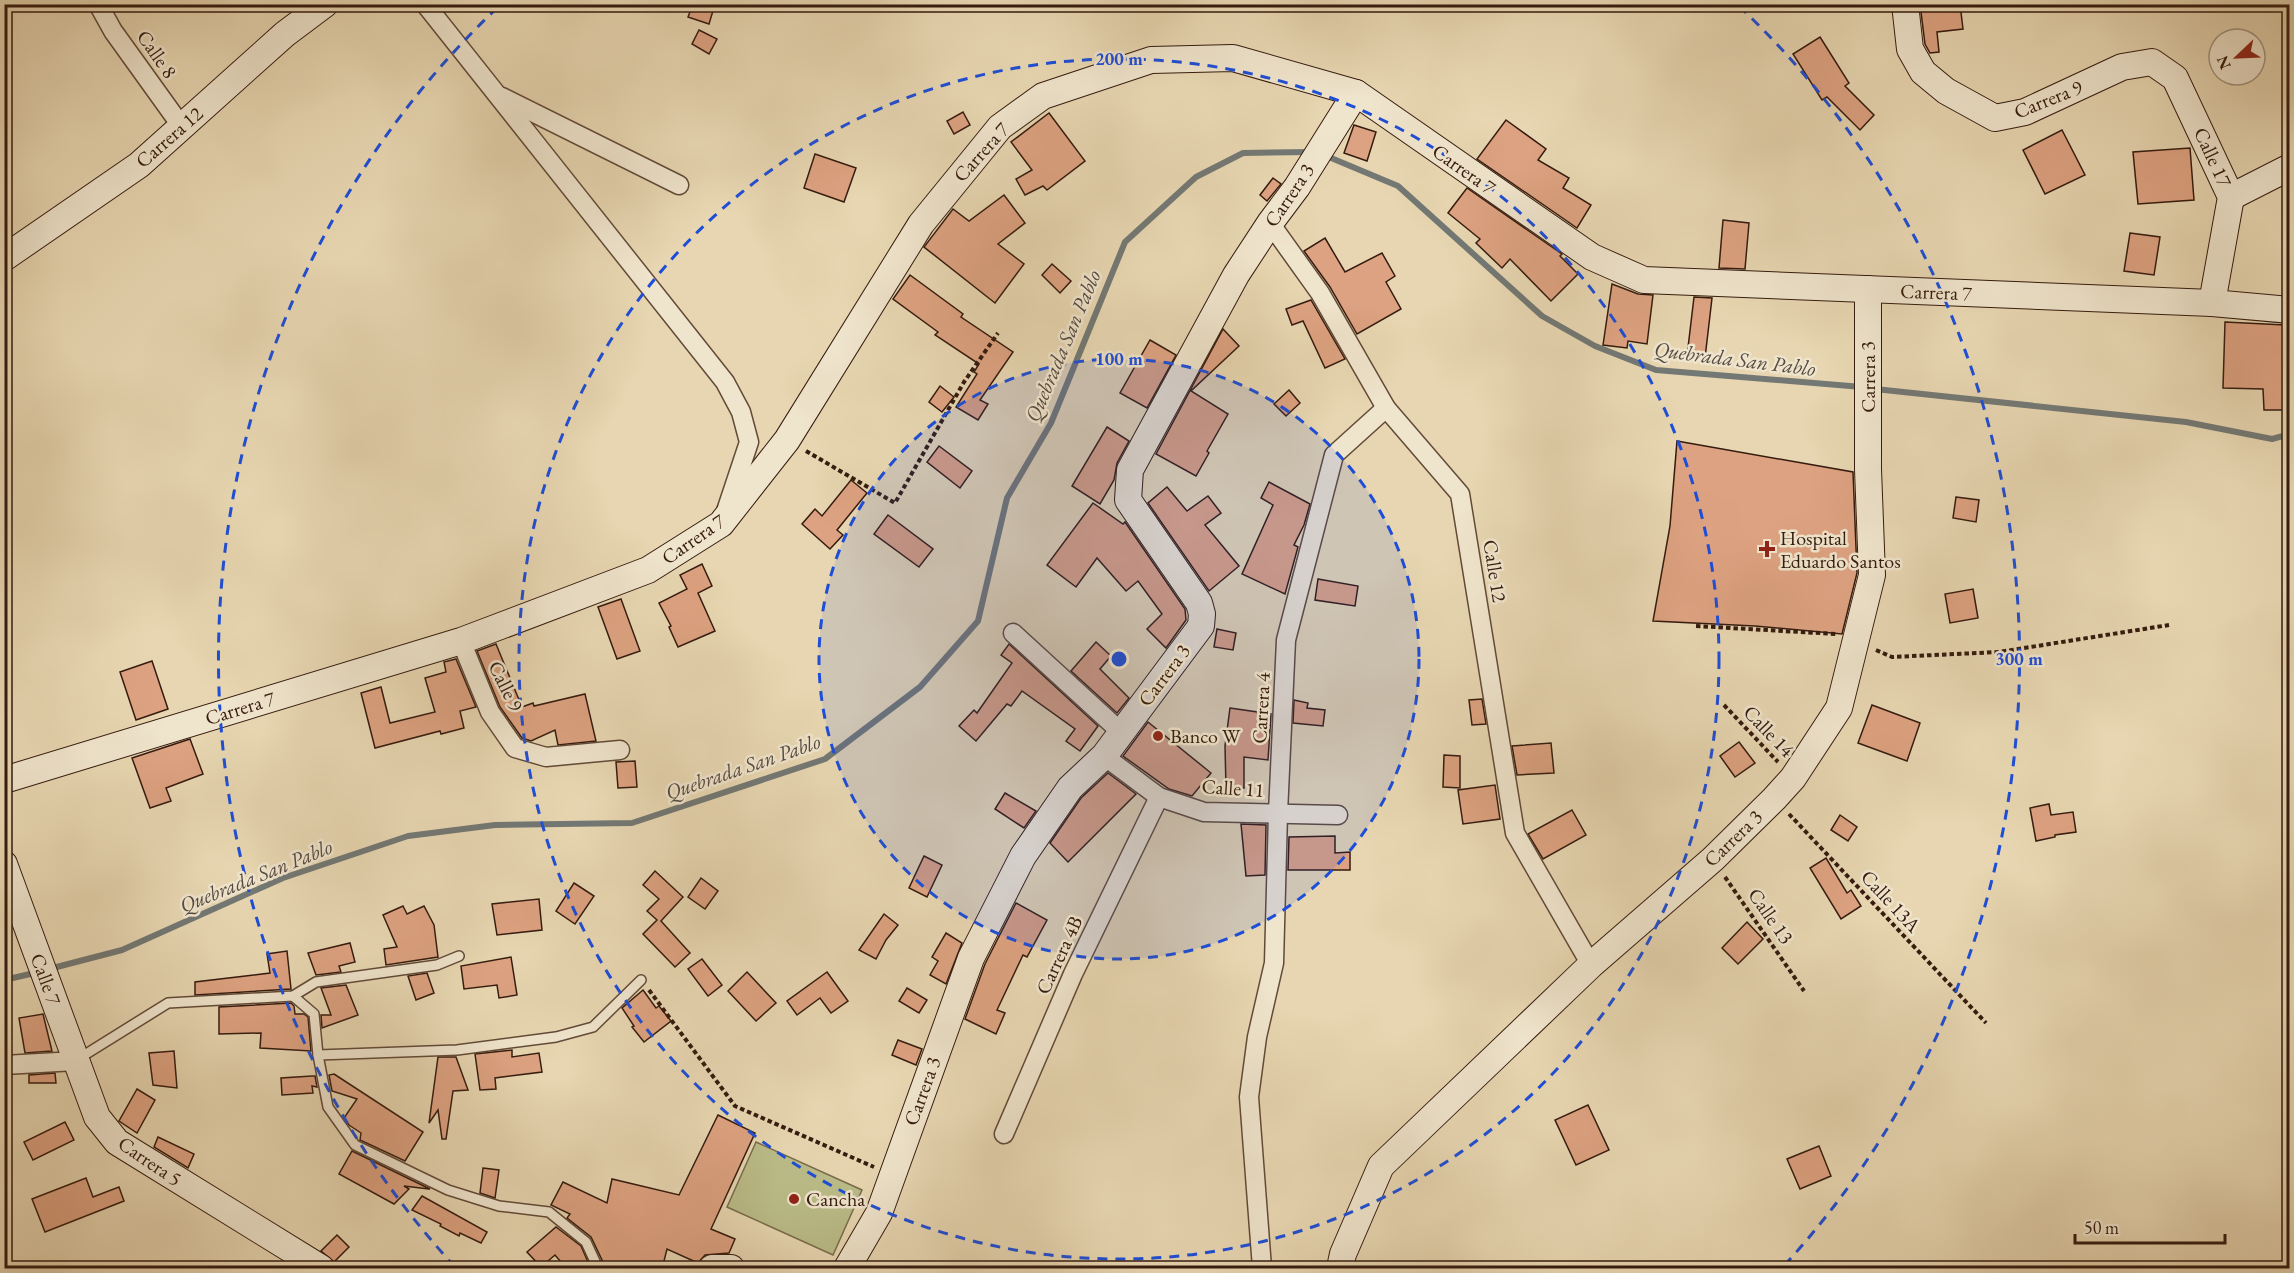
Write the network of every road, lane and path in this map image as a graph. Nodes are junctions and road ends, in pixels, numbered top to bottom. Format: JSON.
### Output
{"nodes":[{"id":1,"x":98,"y":4,"type":"edge"},
{"id":2,"x":325,"y":4,"type":"edge"},
{"id":3,"x":425,"y":4,"type":"edge"},
{"id":4,"x":1905,"y":4,"type":"edge"},
{"id":5,"x":2152,"y":62,"type":"joint"},
{"id":6,"x":1356,"y":93,"type":"junction"},
{"id":7,"x":498,"y":95,"type":"junction"},
{"id":8,"x":182,"y":127,"type":"junction"},
{"id":9,"x":2289,"y":168,"type":"edge"},
{"id":10,"x":679,"y":186,"type":"dead end"},
{"id":11,"x":2231,"y":197,"type":"junction"},
{"id":12,"x":1270,"y":223,"type":"junction"},
{"id":13,"x":4,"y":258,"type":"edge"},
{"id":14,"x":1868,"y":289,"type":"junction"},
{"id":15,"x":2212,"y":303,"type":"junction"},
{"id":16,"x":2289,"y":310,"type":"edge"},
{"id":17,"x":998,"y":333,"type":"dead end"},
{"id":18,"x":1386,"y":408,"type":"junction"},
{"id":19,"x":787,"y":440,"type":"junction"},
{"id":20,"x":721,"y":524,"type":"junction"},
{"id":21,"x":2169,"y":625,"type":"dead end"},
{"id":22,"x":1696,"y":626,"type":"dead end"},
{"id":23,"x":1013,"y":633,"type":"dead end"},
{"id":24,"x":461,"y":641,"type":"junction"},
{"id":25,"x":1856,"y":642,"type":"junction"},
{"id":26,"x":1724,"y":705,"type":"dead end"},
{"id":27,"x":1121,"y":732,"type":"junction"},
{"id":28,"x":620,"y":750,"type":"dead end"},
{"id":29,"x":1104,"y":756,"type":"junction"},
{"id":30,"x":1793,"y":778,"type":"junction"},
{"id":31,"x":4,"y":780,"type":"edge"},
{"id":32,"x":1159,"y":797,"type":"junction"},
{"id":33,"x":1774,"y":799,"type":"junction"},
{"id":34,"x":1278,"y":813,"type":"junction"},
{"id":35,"x":1338,"y":815,"type":"dead end"},
{"id":36,"x":1713,"y":859,"type":"junction"},
{"id":37,"x":7,"y":873,"type":"edge"},
{"id":38,"x":459,"y":956,"type":"dead end"},
{"id":39,"x":1591,"y":965,"type":"junction"},
{"id":40,"x":641,"y":980,"type":"joint"},
{"id":41,"x":1804,"y":991,"type":"dead end"},
{"id":42,"x":293,"y":996,"type":"junction"},
{"id":43,"x":1986,"y":1023,"type":"dead end"},
{"id":44,"x":72,"y":1050,"type":"junction"},
{"id":45,"x":318,"y":1055,"type":"junction"},
{"id":46,"x":4,"y":1065,"type":"edge"},
{"id":47,"x":1004,"y":1134,"type":"dead end"},
{"id":48,"x":892,"y":1174,"type":"junction"},
{"id":49,"x":321,"y":1269,"type":"edge"},
{"id":50,"x":598,"y":1269,"type":"edge"},
{"id":51,"x":712,"y":1269,"type":"edge"},
{"id":52,"x":731,"y":1269,"type":"edge"},
{"id":53,"x":847,"y":1269,"type":"edge"},
{"id":54,"x":1262,"y":1269,"type":"edge"},
{"id":55,"x":1340,"y":1269,"type":"edge"}],
"edges":[{"from":1,"to":8,"type":"street","name":"Calle 8"},
{"from":2,"to":8,"type":"main road","name":"Carrera 12"},
{"from":3,"to":7,"type":"street"},
{"from":4,"to":5,"type":"main road","name":"Carrera 9"},
{"from":5,"to":11,"type":"main road","name":"Calle 17"},
{"from":6,"to":12,"type":"main road","name":"Carrera 3"},
{"from":6,"to":14,"type":"main road","name":"Carrera 7"},
{"from":6,"to":19,"type":"main road","name":"Carrera 7"},
{"from":7,"to":10,"type":"street"},
{"from":7,"to":20,"type":"street"},
{"from":8,"to":13,"type":"main road","name":"Carrera 12"},
{"from":9,"to":11,"type":"main road"},
{"from":11,"to":15,"type":"main road","name":"Calle 17"},
{"from":12,"to":18,"type":"street","name":"Calle 12"},
{"from":12,"to":27,"type":"main road","name":"Carrera 3"},
{"from":14,"to":15,"type":"main road","name":"Carrera 7"},
{"from":14,"to":25,"type":"main road","name":"Carrera 3"},
{"from":15,"to":16,"type":"main road","name":"Carrera 7"},
{"from":17,"to":19,"type":"path"},
{"from":18,"to":34,"type":"street","name":"Carrera 4"},
{"from":18,"to":39,"type":"street","name":"Calle 12"},
{"from":19,"to":20,"type":"main road","name":"Carrera 7"},
{"from":20,"to":24,"type":"main road","name":"Carrera 7"},
{"from":21,"to":25,"type":"path"},
{"from":22,"to":25,"type":"path"},
{"from":23,"to":27,"type":"street"},
{"from":24,"to":28,"type":"street","name":"Calle 9"},
{"from":24,"to":31,"type":"main road","name":"Carrera 7"},
{"from":25,"to":30,"type":"main road","name":"Carrera 3"},
{"from":26,"to":30,"type":"path","name":"Calle 14"},
{"from":27,"to":29,"type":"main road","name":"Carrera 3"},
{"from":29,"to":32,"type":"street","name":"Calle 11"},
{"from":29,"to":48,"type":"main road","name":"Carrera 3"},
{"from":30,"to":33,"type":"main road","name":"Carrera 3"},
{"from":32,"to":34,"type":"street","name":"Calle 11"},
{"from":32,"to":47,"type":"street","name":"Carrera 4B"},
{"from":33,"to":36,"type":"main road","name":"Carrera 3"},
{"from":33,"to":43,"type":"path","name":"Calle 13A"},
{"from":34,"to":35,"type":"street","name":"Calle 11"},
{"from":34,"to":54,"type":"street","name":"Carrera 4"},
{"from":36,"to":39,"type":"main road","name":"Carrera 3"},
{"from":36,"to":41,"type":"path","name":"Calle 13"},
{"from":37,"to":44,"type":"main road","name":"Calle 7"},
{"from":38,"to":42,"type":"lane"},
{"from":39,"to":55,"type":"main road","name":"Carrera 3"},
{"from":40,"to":45,"type":"lane"},
{"from":40,"to":48,"type":"path"},
{"from":42,"to":44,"type":"lane"},
{"from":42,"to":45,"type":"lane"},
{"from":44,"to":46,"type":"street"},
{"from":44,"to":49,"type":"main road","name":"Carrera 5"},
{"from":45,"to":50,"type":"lane"},
{"from":48,"to":53,"type":"main road","name":"Carrera 3"},
{"from":51,"to":52,"type":"main road"}]}
